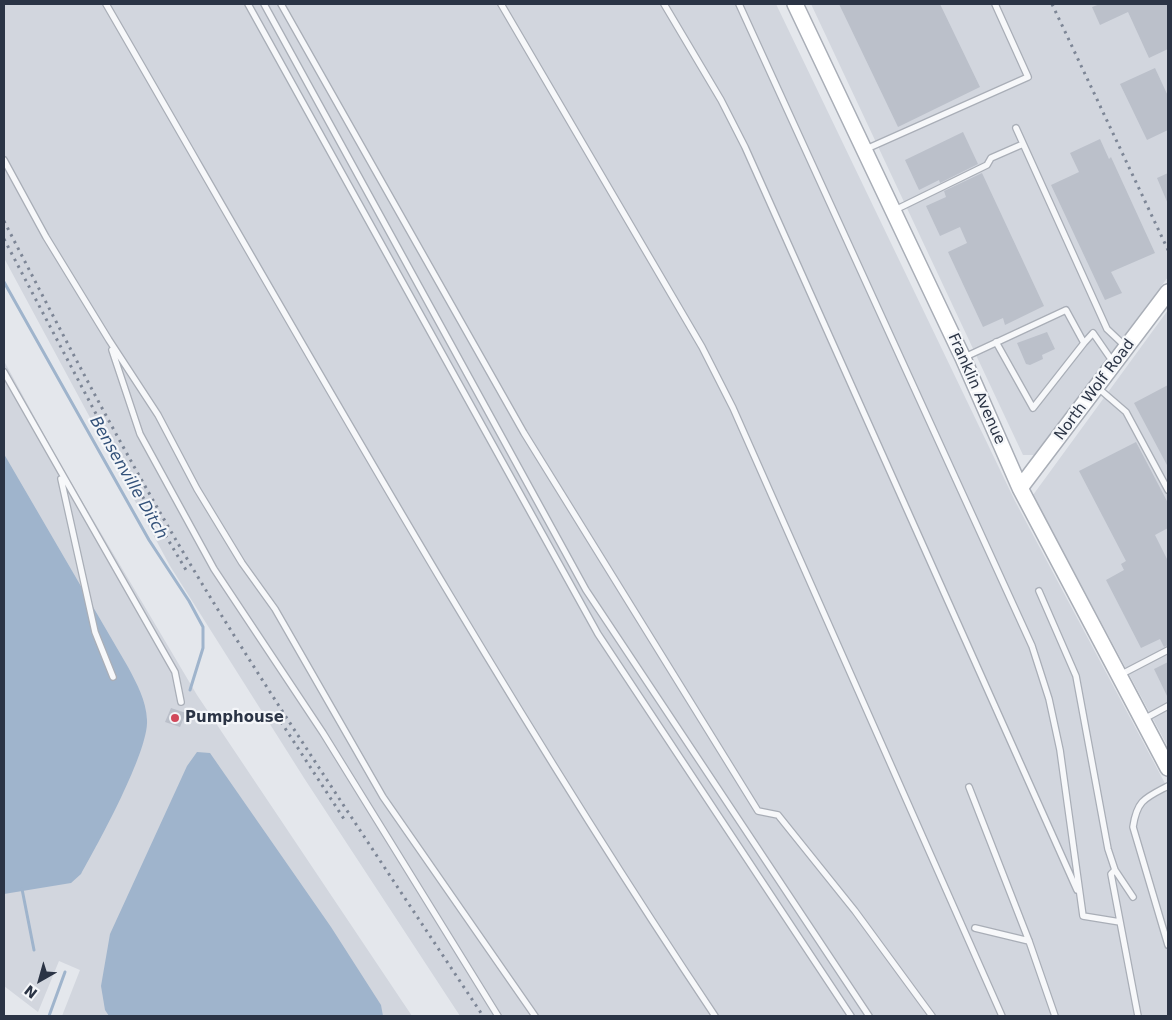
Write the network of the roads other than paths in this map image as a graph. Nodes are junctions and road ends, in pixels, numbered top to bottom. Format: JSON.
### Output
{"nodes":[{"id":1,"x":106,"y":4,"type":"edge"},
{"id":2,"x":248,"y":4,"type":"edge"},
{"id":3,"x":264,"y":4,"type":"edge"},
{"id":4,"x":281,"y":4,"type":"edge"},
{"id":5,"x":502,"y":4,"type":"edge"},
{"id":6,"x":664,"y":4,"type":"edge"},
{"id":7,"x":739,"y":4,"type":"edge"},
{"id":8,"x":795,"y":4,"type":"edge"},
{"id":9,"x":995,"y":4,"type":"edge"},
{"id":10,"x":1016,"y":128,"type":"dead end"},
{"id":11,"x":1023,"y":144,"type":"junction"},
{"id":12,"x":864,"y":150,"type":"junction"},
{"id":13,"x":4,"y":160,"type":"edge"},
{"id":14,"x":893,"y":211,"type":"junction"},
{"id":15,"x":1168,"y":292,"type":"edge"},
{"id":16,"x":109,"y":340,"type":"junction"},
{"id":17,"x":996,"y":342,"type":"junction"},
{"id":18,"x":1084,"y":343,"type":"junction"},
{"id":19,"x":1127,"y":348,"type":"junction"},
{"id":20,"x":963,"y":358,"type":"junction"},
{"id":21,"x":1114,"y":364,"type":"junction"},
{"id":22,"x":4,"y":372,"type":"edge"},
{"id":23,"x":1097,"y":387,"type":"junction"},
{"id":24,"x":60,"y":474,"type":"junction"},
{"id":25,"x":1020,"y":488,"type":"junction"},
{"id":26,"x":1168,"y":490,"type":"edge"},
{"id":27,"x":1039,"y":590,"type":"dead end"},
{"id":28,"x":1168,"y":650,"type":"edge"},
{"id":29,"x":1118,"y":676,"type":"junction"},
{"id":30,"x":113,"y":677,"type":"dead end"},
{"id":31,"x":181,"y":702,"type":"dead end"},
{"id":32,"x":1168,"y":706,"type":"edge"},
{"id":33,"x":1142,"y":720,"type":"junction"},
{"id":34,"x":1168,"y":768,"type":"edge"},
{"id":35,"x":1168,"y":786,"type":"edge"},
{"id":36,"x":969,"y":787,"type":"dead end"},
{"id":37,"x":1115,"y":870,"type":"junction"},
{"id":38,"x":1080,"y":897,"type":"junction"},
{"id":39,"x":1133,"y":898,"type":"dead end"},
{"id":40,"x":1120,"y":922,"type":"junction"},
{"id":41,"x":975,"y":928,"type":"dead end"},
{"id":42,"x":1030,"y":941,"type":"junction"},
{"id":43,"x":1168,"y":945,"type":"edge"},
{"id":44,"x":498,"y":1016,"type":"edge"},
{"id":45,"x":536,"y":1016,"type":"edge"},
{"id":46,"x":715,"y":1016,"type":"edge"},
{"id":47,"x":851,"y":1016,"type":"edge"},
{"id":48,"x":869,"y":1016,"type":"edge"},
{"id":49,"x":932,"y":1016,"type":"edge"},
{"id":50,"x":1002,"y":1016,"type":"edge"},
{"id":51,"x":1055,"y":1016,"type":"edge"},
{"id":52,"x":1138,"y":1016,"type":"edge"}],
"edges":[{"from":1,"to":46,"type":"lane"},
{"from":2,"to":47,"type":"lane"},
{"from":3,"to":48,"type":"lane"},
{"from":4,"to":49,"type":"lane"},
{"from":5,"to":50,"type":"lane"},
{"from":6,"to":38,"type":"lane"},
{"from":7,"to":38,"type":"lane"},
{"from":8,"to":12,"type":"main road","name":"Franklin Avenue"},
{"from":9,"to":12,"type":"lane"},
{"from":10,"to":11,"type":"lane"},
{"from":11,"to":14,"type":"lane"},
{"from":11,"to":19,"type":"lane"},
{"from":12,"to":14,"type":"main road","name":"Franklin Avenue"},
{"from":13,"to":16,"type":"lane"},
{"from":14,"to":20,"type":"main road","name":"Franklin Avenue"},
{"from":15,"to":19,"type":"main road","name":"North Wolf Road"},
{"from":16,"to":44,"type":"lane"},
{"from":16,"to":45,"type":"lane"},
{"from":17,"to":18,"type":"lane"},
{"from":17,"to":18,"type":"lane"},
{"from":17,"to":20,"type":"lane"},
{"from":18,"to":21,"type":"lane"},
{"from":19,"to":21,"type":"main road","name":"North Wolf Road"},
{"from":20,"to":25,"type":"main road","name":"Franklin Avenue"},
{"from":21,"to":23,"type":"main road","name":"North Wolf Road"},
{"from":22,"to":24,"type":"lane"},
{"from":23,"to":25,"type":"main road","name":"North Wolf Road"},
{"from":23,"to":26,"type":"lane"},
{"from":24,"to":30,"type":"lane"},
{"from":24,"to":31,"type":"lane"},
{"from":25,"to":29,"type":"main road","name":"Franklin Avenue"},
{"from":27,"to":37,"type":"lane"},
{"from":28,"to":29,"type":"lane"},
{"from":29,"to":33,"type":"main road","name":"Franklin Avenue"},
{"from":32,"to":33,"type":"lane"},
{"from":33,"to":34,"type":"main road","name":"Franklin Avenue"},
{"from":35,"to":43,"type":"lane"},
{"from":36,"to":42,"type":"lane"},
{"from":37,"to":39,"type":"lane"},
{"from":37,"to":40,"type":"lane"},
{"from":38,"to":40,"type":"lane"},
{"from":40,"to":52,"type":"lane"},
{"from":41,"to":42,"type":"lane"},
{"from":42,"to":51,"type":"lane"}]}
